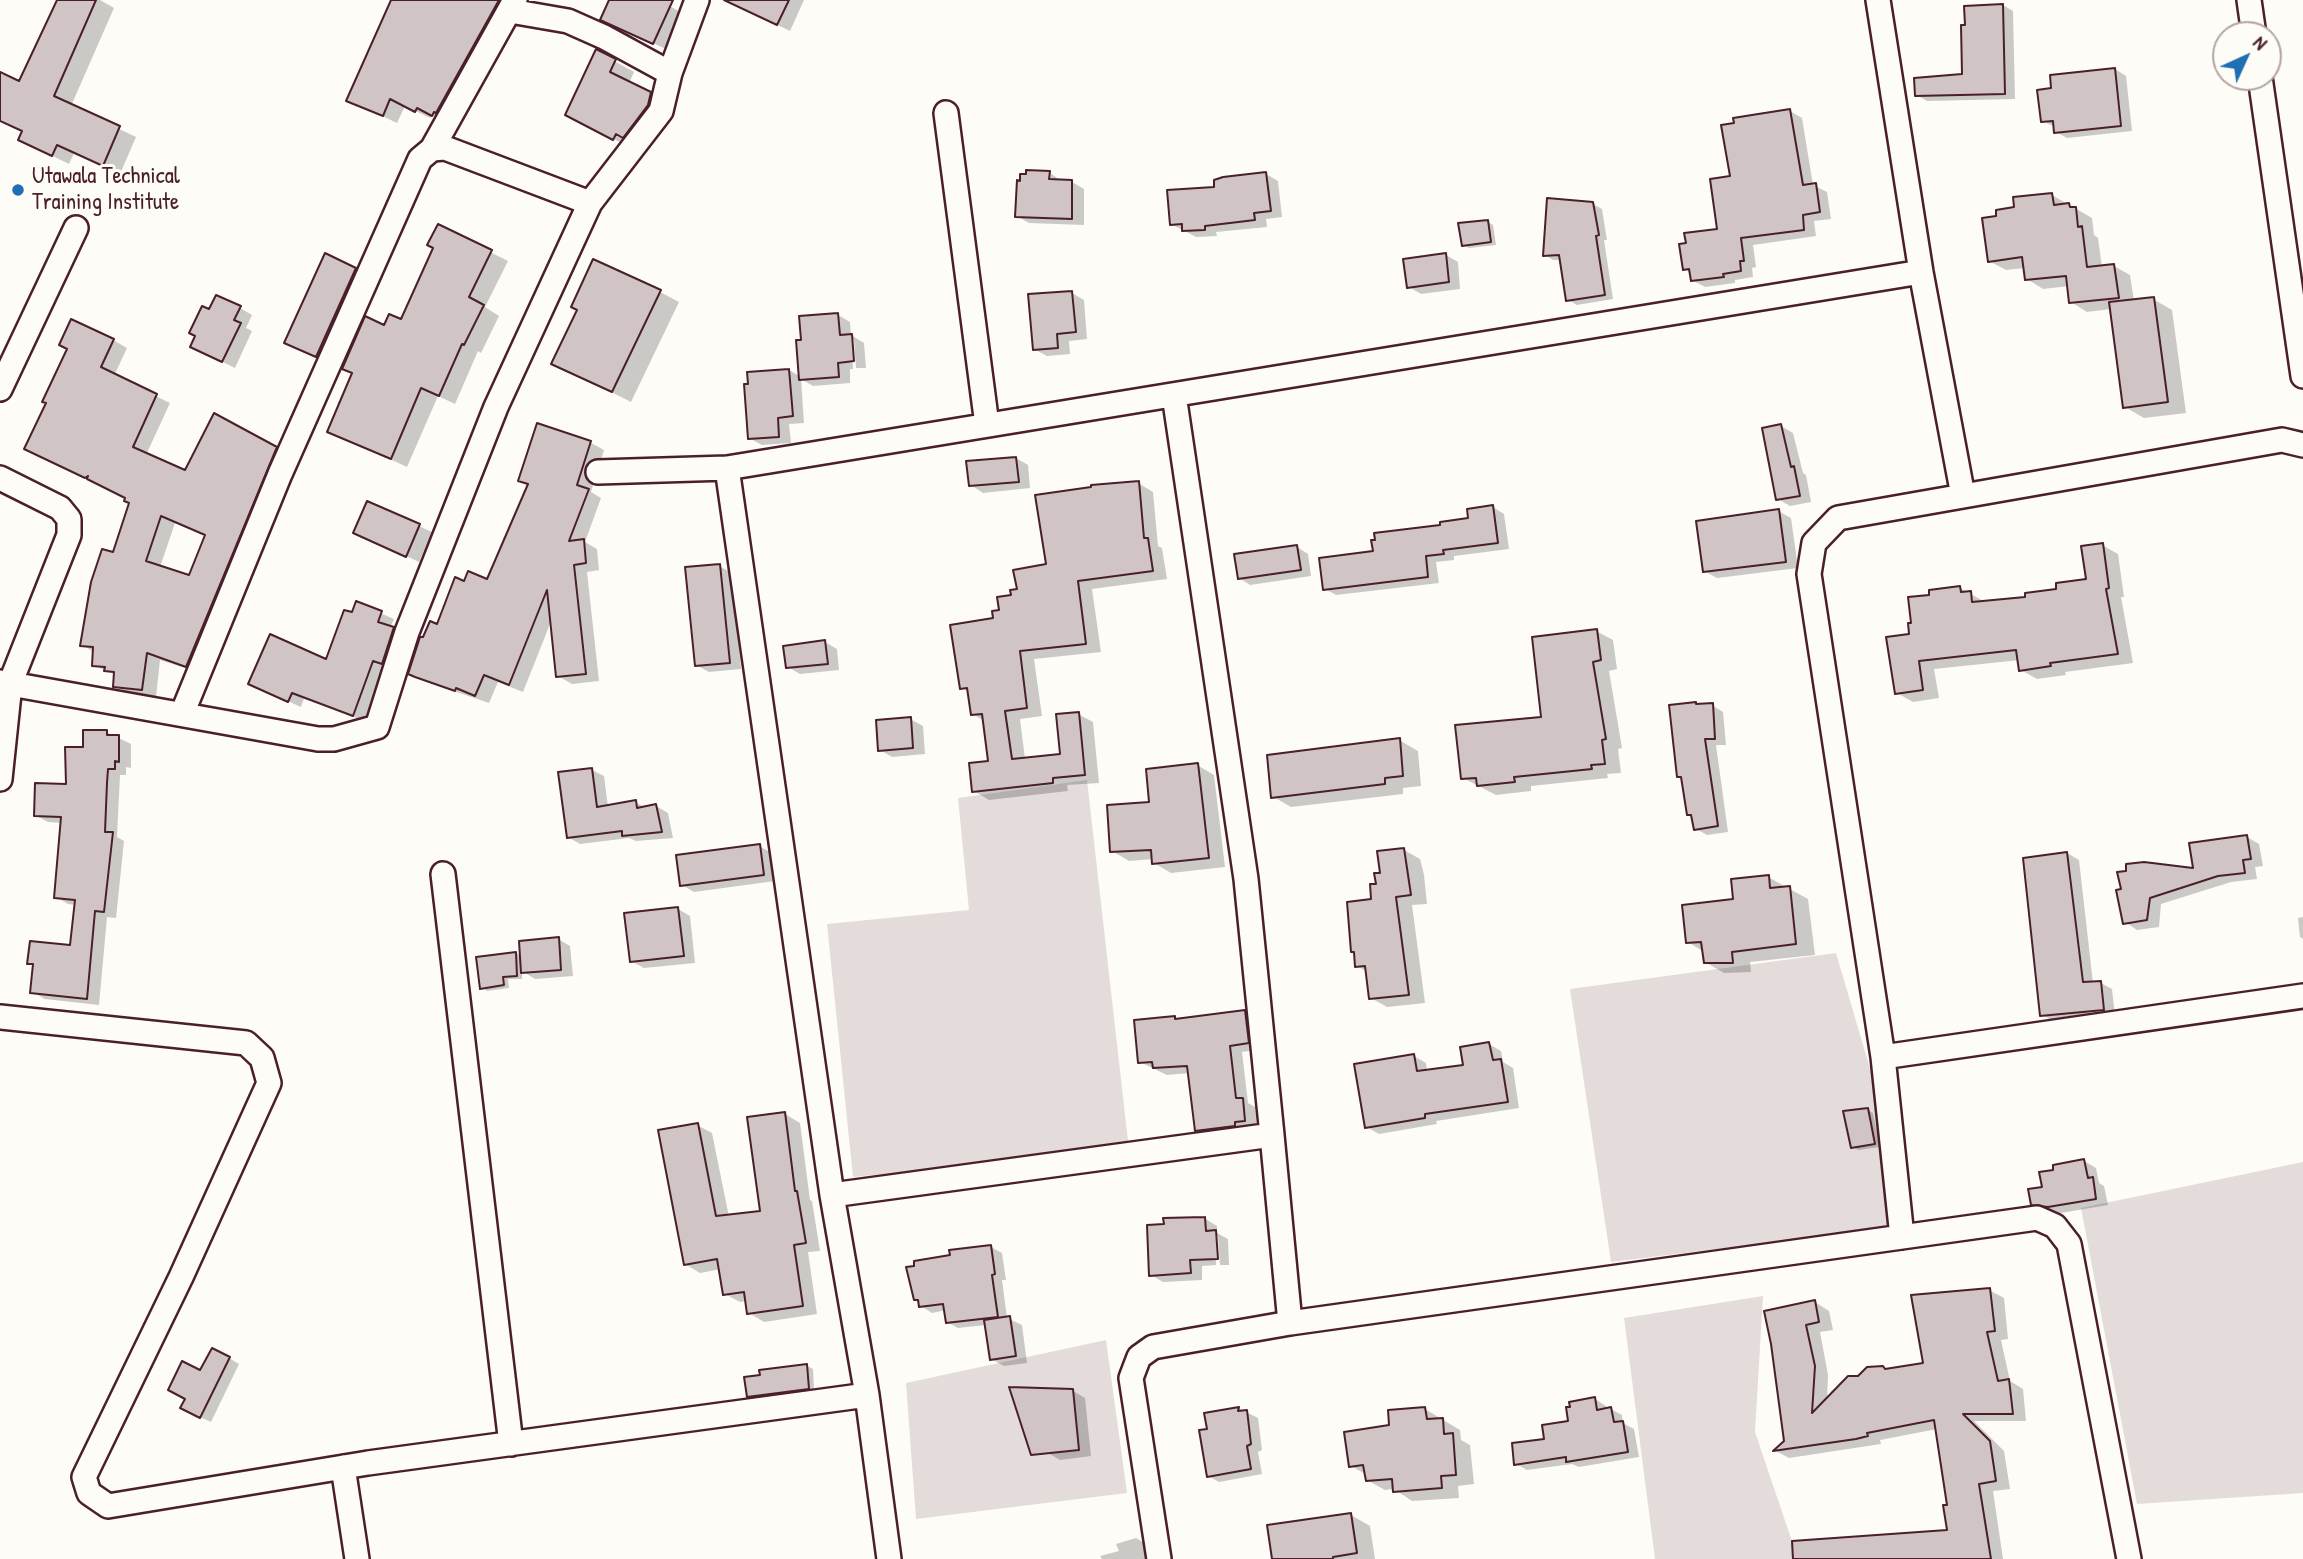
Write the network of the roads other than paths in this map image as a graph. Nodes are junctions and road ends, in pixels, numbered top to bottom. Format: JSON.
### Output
{"nodes":[{"id":1,"x":697,"y":0,"type":"edge"},
{"id":2,"x":1878,"y":0,"type":"edge"},
{"id":3,"x":2249,"y":0,"type":"edge"},
{"id":4,"x":512,"y":5,"type":"edge"},
{"id":5,"x":2252,"y":21,"type":"edge"},
{"id":6,"x":670,"y":73,"type":"junction"},
{"id":7,"x":2262,"y":91,"type":"edge"},
{"id":8,"x":946,"y":113,"type":"dead end"},
{"id":9,"x":432,"y":149,"type":"junction"},
{"id":10,"x":590,"y":203,"type":"junction"},
{"id":11,"x":76,"y":228,"type":"dead end"},
{"id":12,"x":1921,"y":272,"type":"junction"},
{"id":13,"x":2303,"y":376,"type":"edge"},
{"id":14,"x":0,"y":389,"type":"edge"},
{"id":15,"x":1174,"y":394,"type":"junction"},
{"id":16,"x":987,"y":425,"type":"junction"},
{"id":17,"x":2303,"y":445,"type":"edge"},
{"id":18,"x":727,"y":468,"type":"junction"},
{"id":19,"x":598,"y":472,"type":"dead end"},
{"id":20,"x":0,"y":478,"type":"edge"},
{"id":21,"x":1963,"y":496,"type":"junction"},
{"id":22,"x":5,"y":683,"type":"edge"},
{"id":23,"x":182,"y":715,"type":"junction"},
{"id":24,"x":0,"y":779,"type":"edge"},
{"id":25,"x":443,"y":874,"type":"dead end"},
{"id":26,"x":2303,"y":996,"type":"edge"},
{"id":27,"x":0,"y":1017,"type":"edge"},
{"id":28,"x":1883,"y":1057,"type":"junction"},
{"id":29,"x":1272,"y":1135,"type":"junction"},
{"id":30,"x":832,"y":1195,"type":"junction"},
{"id":31,"x":1902,"y":1237,"type":"junction"},
{"id":32,"x":1290,"y":1324,"type":"junction"},
{"id":33,"x":867,"y":1395,"type":"junction"},
{"id":34,"x":511,"y":1444,"type":"junction"},
{"id":35,"x":343,"y":1467,"type":"junction"},
{"id":36,"x":357,"y":1559,"type":"edge"},
{"id":37,"x":889,"y":1559,"type":"edge"},
{"id":38,"x":1158,"y":1559,"type":"edge"},
{"id":39,"x":2129,"y":1559,"type":"edge"}],
"edges":[{"from":1,"to":6,"type":"street"},
{"from":2,"to":12,"type":"street"},
{"from":3,"to":5,"type":"street"},
{"from":4,"to":6,"type":"street"},
{"from":4,"to":9,"type":"street"},
{"from":6,"to":10,"type":"street"},
{"from":7,"to":13,"type":"street"},
{"from":8,"to":16,"type":"street"},
{"from":9,"to":10,"type":"street"},
{"from":9,"to":23,"type":"street"},
{"from":10,"to":23,"type":"street"},
{"from":11,"to":14,"type":"street"},
{"from":12,"to":15,"type":"street"},
{"from":12,"to":21,"type":"street"},
{"from":15,"to":16,"type":"street"},
{"from":15,"to":29,"type":"street"},
{"from":16,"to":18,"type":"street"},
{"from":17,"to":21,"type":"street"},
{"from":18,"to":19,"type":"street"},
{"from":18,"to":30,"type":"street"},
{"from":20,"to":22,"type":"street"},
{"from":21,"to":28,"type":"street"},
{"from":22,"to":23,"type":"street"},
{"from":22,"to":24,"type":"street"},
{"from":25,"to":34,"type":"street"},
{"from":26,"to":28,"type":"street"},
{"from":27,"to":35,"type":"street"},
{"from":28,"to":31,"type":"street"},
{"from":29,"to":30,"type":"street"},
{"from":29,"to":32,"type":"street"},
{"from":30,"to":33,"type":"street"},
{"from":31,"to":32,"type":"street"},
{"from":31,"to":39,"type":"street"},
{"from":32,"to":38,"type":"street"},
{"from":33,"to":34,"type":"street"},
{"from":33,"to":37,"type":"street"},
{"from":34,"to":35,"type":"street"},
{"from":35,"to":36,"type":"street"}]}
